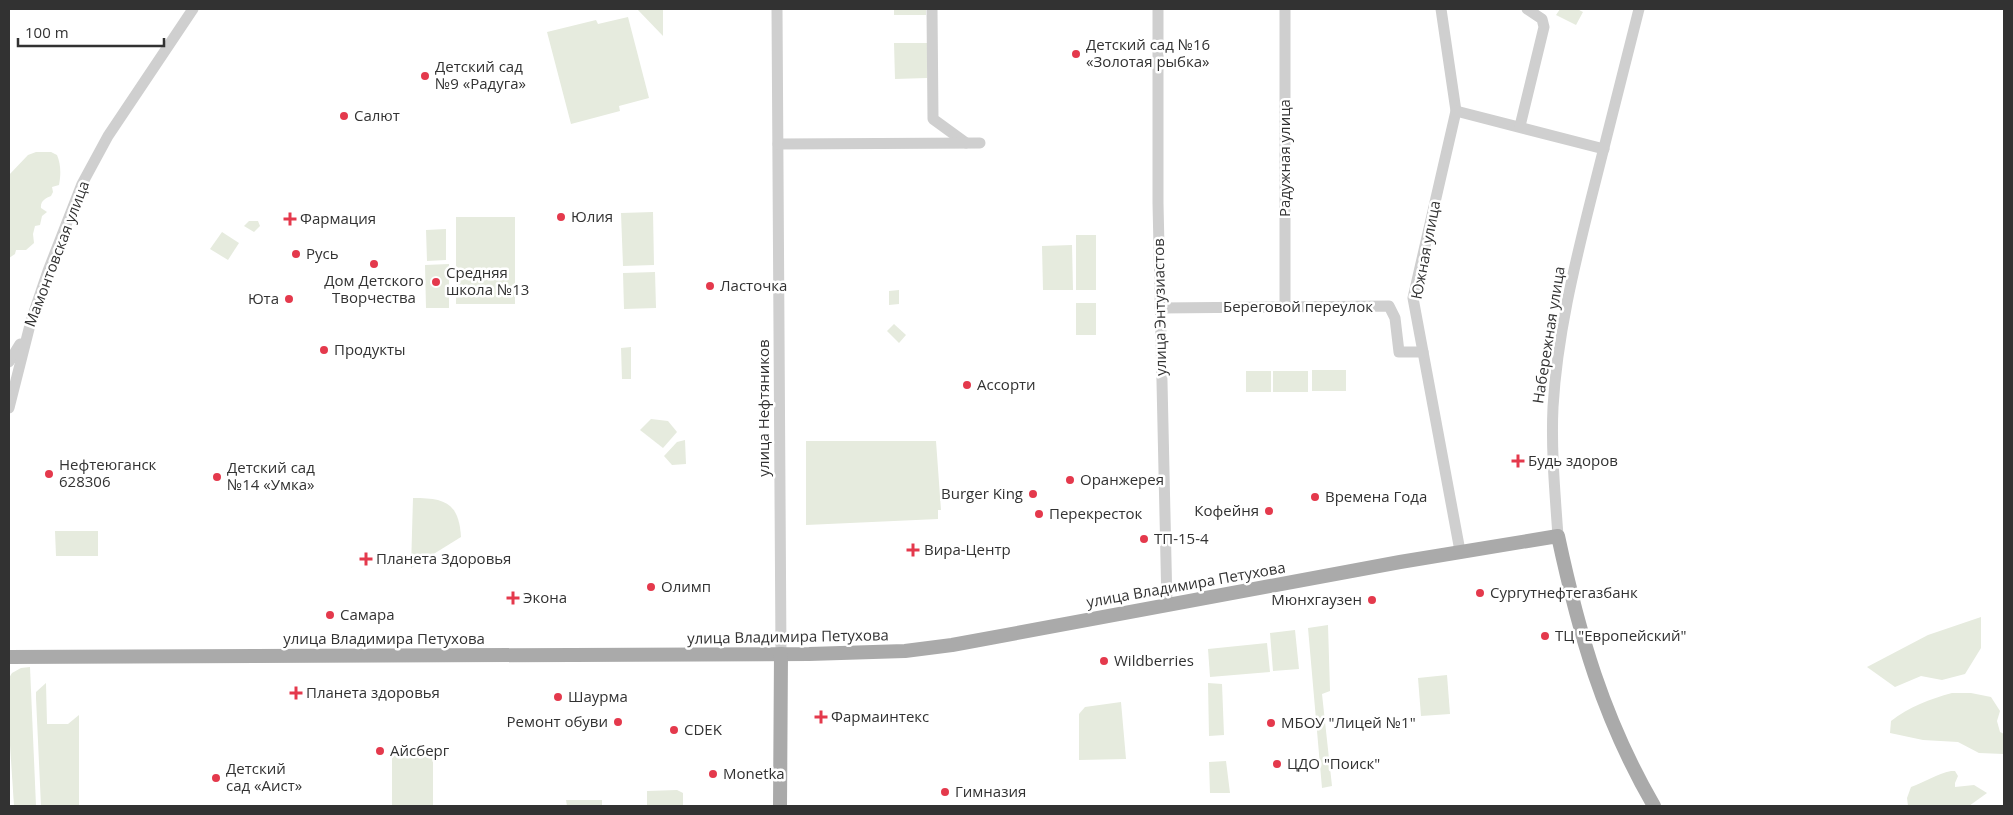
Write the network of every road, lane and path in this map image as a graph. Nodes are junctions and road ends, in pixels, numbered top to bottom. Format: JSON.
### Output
{"nodes":[{"id":1,"x":193,"y":9,"type":"edge"},
{"id":2,"x":777,"y":9,"type":"edge"},
{"id":3,"x":932,"y":9,"type":"edge"},
{"id":4,"x":1158,"y":9,"type":"edge"},
{"id":5,"x":1285,"y":9,"type":"edge"},
{"id":6,"x":1441,"y":9,"type":"edge"},
{"id":7,"x":1527,"y":9,"type":"edge"},
{"id":8,"x":1639,"y":9,"type":"edge"},
{"id":9,"x":1456,"y":111,"type":"junction"},
{"id":10,"x":1520,"y":126,"type":"junction"},
{"id":11,"x":966,"y":143,"type":"junction"},
{"id":12,"x":980,"y":143,"type":"dead end"},
{"id":13,"x":778,"y":144,"type":"junction"},
{"id":14,"x":1604,"y":149,"type":"junction"},
{"id":15,"x":1285,"y":306,"type":"junction"},
{"id":16,"x":1160,"y":308,"type":"junction"},
{"id":17,"x":27,"y":332,"type":"junction"},
{"id":18,"x":1423,"y":352,"type":"junction"},
{"id":19,"x":9,"y":362,"type":"edge"},
{"id":20,"x":9,"y":408,"type":"edge"},
{"id":21,"x":1558,"y":536,"type":"junction"},
{"id":22,"x":1460,"y":551,"type":"junction"},
{"id":23,"x":1167,"y":605,"type":"junction"},
{"id":24,"x":780,"y":654,"type":"junction"},
{"id":25,"x":9,"y":657,"type":"edge"},
{"id":26,"x":780,"y":806,"type":"edge"},
{"id":27,"x":1654,"y":806,"type":"edge"}],
"edges":[{"from":1,"to":17,"type":"street","name":"Мамонтовская улица"},
{"from":2,"to":13,"type":"street","name":"улица Нефтяников"},
{"from":3,"to":11,"type":"street"},
{"from":4,"to":16,"type":"street","name":"улица Энтузиастов"},
{"from":5,"to":15,"type":"street","name":"Радужная улица"},
{"from":6,"to":9,"type":"street","name":"Южная улица"},
{"from":7,"to":10,"type":"street"},
{"from":8,"to":14,"type":"street","name":"Набережная улица"},
{"from":9,"to":10,"type":"street"},
{"from":9,"to":18,"type":"street","name":"Южная улица"},
{"from":10,"to":14,"type":"street"},
{"from":11,"to":12,"type":"street"},
{"from":11,"to":13,"type":"street"},
{"from":13,"to":24,"type":"street","name":"улица Нефтяников"},
{"from":14,"to":21,"type":"street","name":"Набережная улица"},
{"from":15,"to":16,"type":"street","name":"Береговой переулок"},
{"from":15,"to":18,"type":"street","name":"Береговой переулок"},
{"from":16,"to":23,"type":"street","name":"улица Энтузиастов"},
{"from":17,"to":19,"type":"street"},
{"from":17,"to":20,"type":"street","name":"Мамонтовская улица"},
{"from":18,"to":22,"type":"street","name":"Южная улица"},
{"from":21,"to":22,"type":"main road","name":"улица Владимира Петухова"},
{"from":21,"to":27,"type":"main road","name":"Набережная улица"},
{"from":22,"to":23,"type":"main road","name":"улица Владимира Петухова"},
{"from":23,"to":24,"type":"main road","name":"улица Владимира Петухова"},
{"from":24,"to":25,"type":"main road","name":"улица Владимира Петухова"},
{"from":24,"to":26,"type":"main road","name":"улица Нефтяников"}]}
